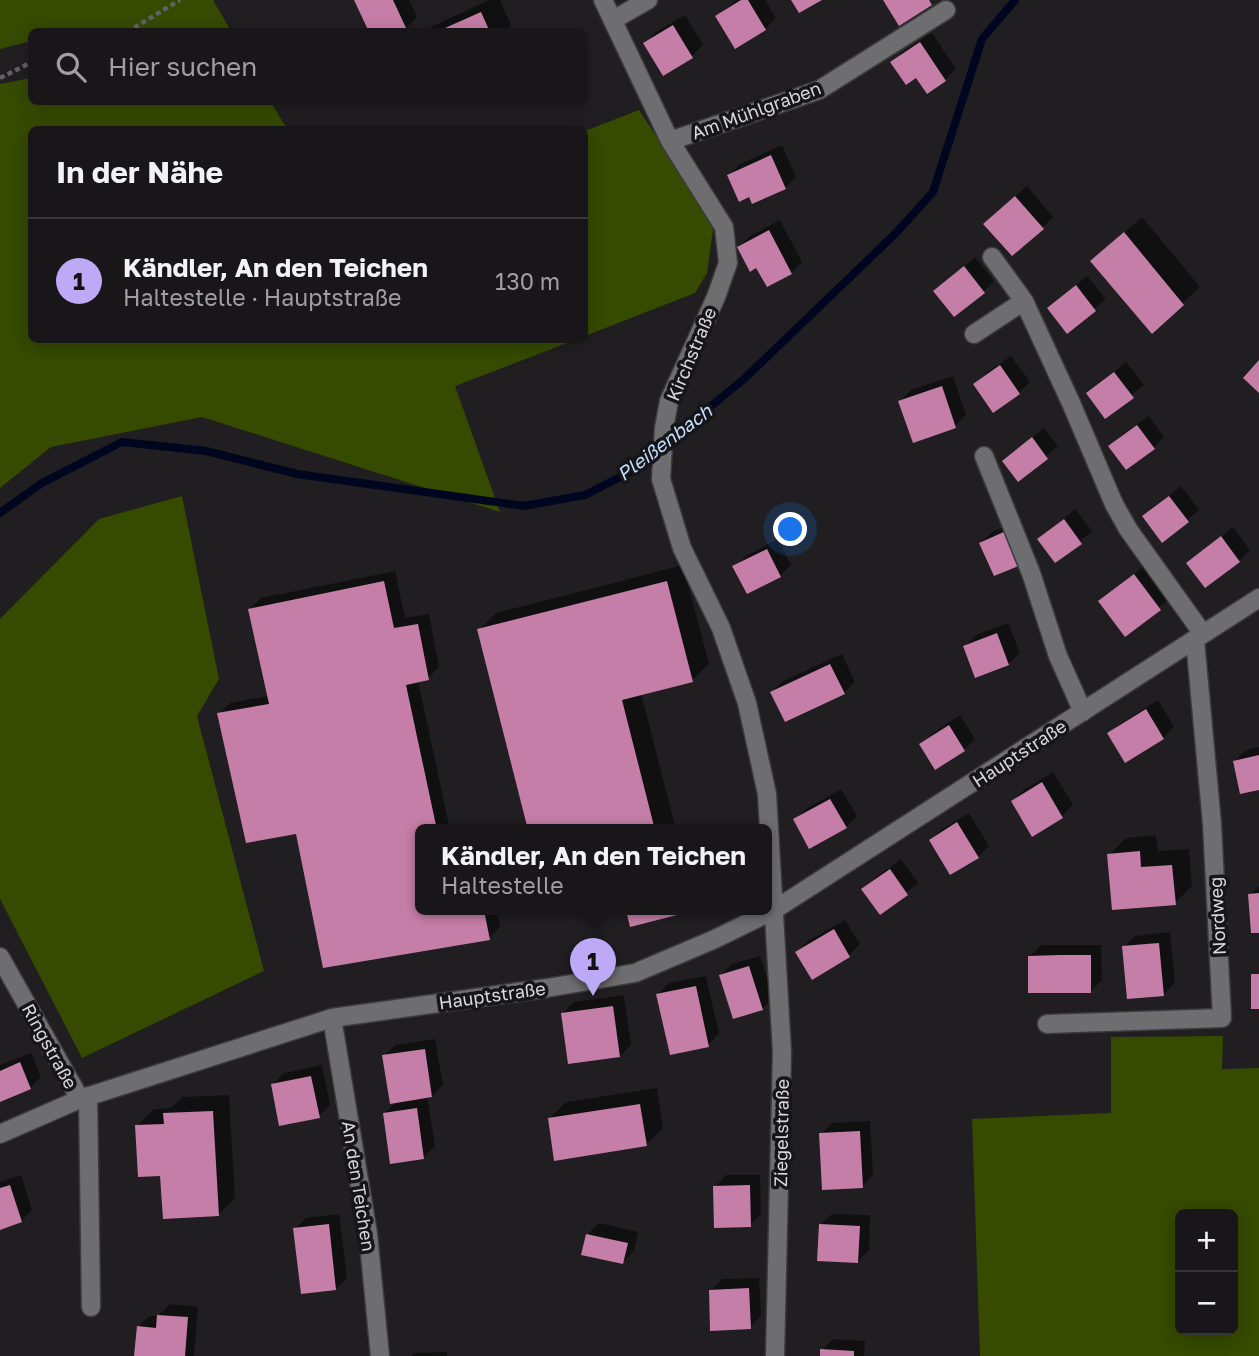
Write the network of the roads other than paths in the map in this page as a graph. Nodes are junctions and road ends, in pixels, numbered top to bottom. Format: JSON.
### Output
{"nodes":[{"id":1,"x":603,"y":0,"type":"edge"},
{"id":2,"x":648,"y":0,"type":"edge"},
{"id":3,"x":946,"y":10,"type":"dead end"},
{"id":4,"x":612,"y":20,"type":"junction"},
{"id":5,"x":670,"y":141,"type":"junction"},
{"id":6,"x":992,"y":257,"type":"dead end"},
{"id":7,"x":1024,"y":301,"type":"junction"},
{"id":8,"x":974,"y":334,"type":"dead end"},
{"id":9,"x":984,"y":456,"type":"dead end"},
{"id":10,"x":1259,"y":598,"type":"edge"},
{"id":11,"x":1199,"y":637,"type":"junction"},
{"id":12,"x":1083,"y":712,"type":"junction"},
{"id":13,"x":769,"y":824,"type":"edge"},
{"id":14,"x":772,"y":877,"type":"edge"},
{"id":15,"x":774,"y":910,"type":"junction"},
{"id":16,"x":764,"y":915,"type":"edge"},
{"id":17,"x":0,"y":957,"type":"edge"},
{"id":18,"x":331,"y":1018,"type":"junction"},
{"id":19,"x":1047,"y":1024,"type":"dead end"},
{"id":20,"x":84,"y":1098,"type":"junction"},
{"id":21,"x":0,"y":1134,"type":"edge"},
{"id":22,"x":91,"y":1307,"type":"dead end"},
{"id":23,"x":380,"y":1356,"type":"edge"},
{"id":24,"x":775,"y":1356,"type":"edge"}],
"edges":[{"from":1,"to":4,"type":"street","name":"Kirchstraße"},
{"from":2,"to":4,"type":"street"},
{"from":3,"to":5,"type":"street","name":"Am Mühlgraben"},
{"from":4,"to":5,"type":"street","name":"Kirchstraße"},
{"from":5,"to":13,"type":"street","name":"Kirchstraße"},
{"from":6,"to":7,"type":"street"},
{"from":7,"to":8,"type":"street"},
{"from":7,"to":11,"type":"street"},
{"from":9,"to":12,"type":"street"},
{"from":10,"to":11,"type":"street","name":"Hauptstraße"},
{"from":11,"to":12,"type":"street","name":"Hauptstraße"},
{"from":11,"to":19,"type":"street","name":"Nordweg"},
{"from":12,"to":15,"type":"street","name":"Hauptstraße"},
{"from":14,"to":15,"type":"street","name":"Kirchstraße"},
{"from":15,"to":24,"type":"street","name":"Ziegelstraße"},
{"from":16,"to":18,"type":"street","name":"Hauptstraße"},
{"from":17,"to":20,"type":"street","name":"Ringstraße"},
{"from":18,"to":20,"type":"street","name":"Hauptstraße"},
{"from":18,"to":23,"type":"street","name":"An den Teichen"},
{"from":20,"to":21,"type":"street","name":"Hauptstraße"},
{"from":20,"to":22,"type":"street"}]}
